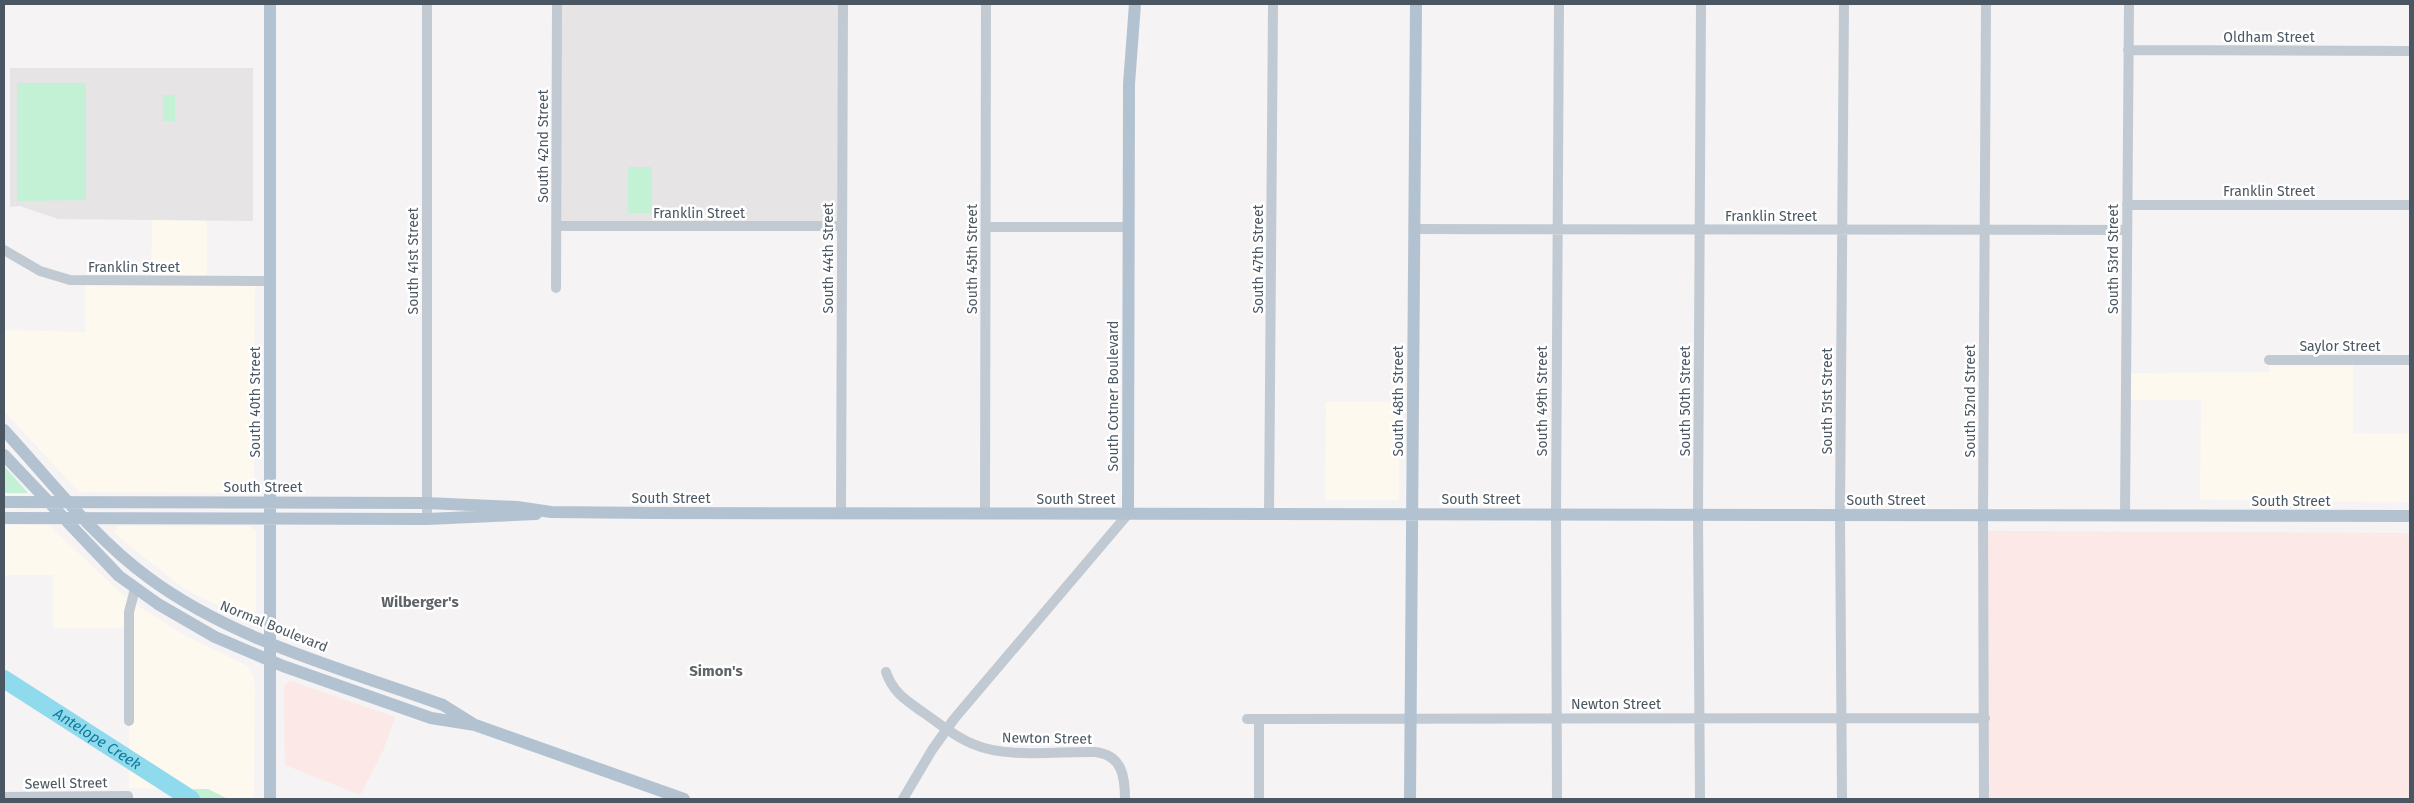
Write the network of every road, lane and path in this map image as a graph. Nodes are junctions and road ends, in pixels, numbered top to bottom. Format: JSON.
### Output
{"nodes":[{"id":1,"x":270,"y":4,"type":"edge"},
{"id":2,"x":427,"y":4,"type":"edge"},
{"id":3,"x":557,"y":4,"type":"edge"},
{"id":4,"x":843,"y":4,"type":"edge"},
{"id":5,"x":986,"y":4,"type":"edge"},
{"id":6,"x":1134,"y":4,"type":"edge"},
{"id":7,"x":1272,"y":4,"type":"edge"},
{"id":8,"x":1416,"y":4,"type":"edge"},
{"id":9,"x":1559,"y":4,"type":"edge"},
{"id":10,"x":1701,"y":4,"type":"edge"},
{"id":11,"x":1844,"y":4,"type":"edge"},
{"id":12,"x":1986,"y":4,"type":"edge"},
{"id":13,"x":2129,"y":4,"type":"edge"},
{"id":14,"x":2128,"y":50,"type":"junction"},
{"id":15,"x":2410,"y":51,"type":"edge"},
{"id":16,"x":2127,"y":205,"type":"junction"},
{"id":17,"x":2410,"y":206,"type":"edge"},
{"id":18,"x":556,"y":226,"type":"junction"},
{"id":19,"x":842,"y":226,"type":"junction"},
{"id":20,"x":986,"y":227,"type":"junction"},
{"id":21,"x":1129,"y":227,"type":"junction"},
{"id":22,"x":1414,"y":229,"type":"junction"},
{"id":23,"x":1557,"y":229,"type":"junction"},
{"id":24,"x":1700,"y":230,"type":"junction"},
{"id":25,"x":1842,"y":230,"type":"junction"},
{"id":26,"x":1985,"y":230,"type":"junction"},
{"id":27,"x":2127,"y":230,"type":"junction"},
{"id":28,"x":4,"y":250,"type":"edge"},
{"id":29,"x":270,"y":281,"type":"junction"},
{"id":30,"x":556,"y":288,"type":"dead end"},
{"id":31,"x":2270,"y":360,"type":"dead end"},
{"id":32,"x":2410,"y":360,"type":"edge"},
{"id":33,"x":4,"y":430,"type":"edge"},
{"id":34,"x":4,"y":455,"type":"edge"},
{"id":35,"x":4,"y":502,"type":"edge"},
{"id":36,"x":48,"y":502,"type":"junction"},
{"id":37,"x":70,"y":502,"type":"junction"},
{"id":38,"x":271,"y":502,"type":"junction"},
{"id":39,"x":426,"y":503,"type":"junction"},
{"id":40,"x":551,"y":512,"type":"junction"},
{"id":41,"x":841,"y":513,"type":"junction"},
{"id":42,"x":985,"y":514,"type":"junction"},
{"id":43,"x":1128,"y":514,"type":"junction"},
{"id":44,"x":1269,"y":514,"type":"junction"},
{"id":45,"x":1413,"y":514,"type":"junction"},
{"id":46,"x":1556,"y":514,"type":"junction"},
{"id":47,"x":1698,"y":514,"type":"junction"},
{"id":48,"x":1840,"y":515,"type":"junction"},
{"id":49,"x":1983,"y":515,"type":"junction"},
{"id":50,"x":2125,"y":515,"type":"junction"},
{"id":51,"x":2410,"y":516,"type":"edge"},
{"id":52,"x":4,"y":518,"type":"edge"},
{"id":53,"x":63,"y":518,"type":"junction"},
{"id":54,"x":85,"y":518,"type":"junction"},
{"id":55,"x":271,"y":518,"type":"junction"},
{"id":56,"x":427,"y":519,"type":"junction"},
{"id":57,"x":135,"y":589,"type":"junction"},
{"id":58,"x":270,"y":643,"type":"junction"},
{"id":59,"x":270,"y":660,"type":"junction"},
{"id":60,"x":886,"y":672,"type":"dead end"},
{"id":61,"x":1557,"y":717,"type":"junction"},
{"id":62,"x":1411,"y":718,"type":"junction"},
{"id":63,"x":1700,"y":718,"type":"junction"},
{"id":64,"x":1842,"y":718,"type":"junction"},
{"id":65,"x":1985,"y":718,"type":"junction"},
{"id":66,"x":1247,"y":719,"type":"dead end"},
{"id":67,"x":1259,"y":719,"type":"junction"},
{"id":68,"x":129,"y":721,"type":"dead end"},
{"id":69,"x":475,"y":724,"type":"junction"},
{"id":70,"x":946,"y":728,"type":"junction"},
{"id":71,"x":4,"y":797,"type":"edge"},
{"id":72,"x":128,"y":797,"type":"edge"},
{"id":73,"x":270,"y":799,"type":"edge"},
{"id":74,"x":684,"y":799,"type":"edge"},
{"id":75,"x":902,"y":799,"type":"edge"},
{"id":76,"x":1124,"y":799,"type":"edge"},
{"id":77,"x":1258,"y":799,"type":"edge"},
{"id":78,"x":1410,"y":799,"type":"edge"},
{"id":79,"x":1557,"y":799,"type":"edge"},
{"id":80,"x":1700,"y":799,"type":"edge"},
{"id":81,"x":1842,"y":799,"type":"edge"},
{"id":82,"x":1984,"y":799,"type":"edge"}],
"edges":[{"from":1,"to":29,"type":"main road","name":"South 40th Street"},
{"from":2,"to":39,"type":"street","name":"South 41st Street"},
{"from":3,"to":18,"type":"street","name":"South 42nd Street"},
{"from":4,"to":19,"type":"street","name":"South 44th Street"},
{"from":5,"to":20,"type":"street","name":"South 45th Street"},
{"from":6,"to":21,"type":"main road","name":"South Cotner Boulevard"},
{"from":7,"to":44,"type":"street","name":"South 47th Street"},
{"from":8,"to":22,"type":"main road","name":"South 48th Street"},
{"from":9,"to":23,"type":"street","name":"South 49th Street"},
{"from":10,"to":24,"type":"street","name":"South 50th Street"},
{"from":11,"to":25,"type":"street","name":"South 51st Street"},
{"from":12,"to":26,"type":"street","name":"South 52nd Street"},
{"from":13,"to":14,"type":"street","name":"South 53rd Street"},
{"from":14,"to":15,"type":"street","name":"Oldham Street"},
{"from":14,"to":16,"type":"street","name":"South 53rd Street"},
{"from":16,"to":17,"type":"street","name":"Franklin Street"},
{"from":16,"to":27,"type":"street","name":"South 53rd Street"},
{"from":18,"to":19,"type":"street","name":"Franklin Street"},
{"from":18,"to":30,"type":"street","name":"South 42nd Street"},
{"from":19,"to":41,"type":"street","name":"South 44th Street"},
{"from":20,"to":21,"type":"street"},
{"from":20,"to":42,"type":"street","name":"South 45th Street"},
{"from":21,"to":43,"type":"main road","name":"South Cotner Boulevard"},
{"from":22,"to":23,"type":"street","name":"Franklin Street"},
{"from":22,"to":45,"type":"main road","name":"South 48th Street"},
{"from":23,"to":24,"type":"street","name":"Franklin Street"},
{"from":23,"to":46,"type":"street","name":"South 49th Street"},
{"from":24,"to":25,"type":"street","name":"Franklin Street"},
{"from":24,"to":47,"type":"street","name":"South 50th Street"},
{"from":25,"to":26,"type":"street","name":"Franklin Street"},
{"from":25,"to":48,"type":"street","name":"South 51st Street"},
{"from":26,"to":27,"type":"street","name":"Franklin Street"},
{"from":26,"to":49,"type":"street","name":"South 52nd Street"},
{"from":27,"to":50,"type":"street","name":"South 53rd Street"},
{"from":28,"to":29,"type":"street","name":"Franklin Street"},
{"from":29,"to":38,"type":"main road","name":"South 40th Street"},
{"from":31,"to":32,"type":"street","name":"Saylor Street"},
{"from":33,"to":37,"type":"main road","name":"Normal Boulevard"},
{"from":34,"to":36,"type":"main road","name":"Normal Boulevard"},
{"from":35,"to":36,"type":"main road","name":"South Street"},
{"from":36,"to":37,"type":"main road","name":"South Street"},
{"from":36,"to":53,"type":"main road","name":"Normal Boulevard"},
{"from":37,"to":38,"type":"main road","name":"South Street"},
{"from":37,"to":54,"type":"main road","name":"Normal Boulevard"},
{"from":38,"to":39,"type":"main road","name":"South Street"},
{"from":38,"to":55,"type":"main road","name":"South 40th Street"},
{"from":39,"to":40,"type":"main road","name":"South Street"},
{"from":39,"to":56,"type":"street","name":"South 41st Street"},
{"from":40,"to":41,"type":"main road","name":"South Street"},
{"from":40,"to":56,"type":"main road","name":"South Street"},
{"from":41,"to":42,"type":"main road","name":"South Street"},
{"from":42,"to":43,"type":"main road","name":"South Street"},
{"from":43,"to":44,"type":"main road","name":"South Street"},
{"from":43,"to":70,"type":"street"},
{"from":44,"to":45,"type":"main road","name":"South Street"},
{"from":45,"to":46,"type":"main road","name":"South Street"},
{"from":45,"to":62,"type":"main road","name":"South 48th Street"},
{"from":46,"to":47,"type":"main road","name":"South Street"},
{"from":46,"to":61,"type":"street","name":"South 49th Street"},
{"from":47,"to":48,"type":"main road","name":"South Street"},
{"from":47,"to":63,"type":"street","name":"South 50th Street"},
{"from":48,"to":49,"type":"main road","name":"South Street"},
{"from":48,"to":64,"type":"street","name":"South 51st Street"},
{"from":49,"to":50,"type":"main road","name":"South Street"},
{"from":49,"to":65,"type":"street","name":"South 52nd Street"},
{"from":50,"to":51,"type":"main road","name":"South Street"},
{"from":52,"to":53,"type":"main road","name":"South Street"},
{"from":53,"to":54,"type":"main road","name":"South Street"},
{"from":53,"to":57,"type":"main road","name":"Normal Boulevard"},
{"from":54,"to":55,"type":"main road","name":"South Street"},
{"from":54,"to":58,"type":"main road","name":"Normal Boulevard"},
{"from":55,"to":56,"type":"main road","name":"South Street"},
{"from":55,"to":58,"type":"main road","name":"South 40th Street"},
{"from":57,"to":59,"type":"main road","name":"Normal Boulevard"},
{"from":57,"to":68,"type":"street"},
{"from":58,"to":59,"type":"main road","name":"South 40th Street"},
{"from":58,"to":69,"type":"main road","name":"Normal Boulevard"},
{"from":59,"to":69,"type":"main road","name":"Normal Boulevard"},
{"from":59,"to":73,"type":"main road","name":"South 40th Street"},
{"from":60,"to":70,"type":"street","name":"Newton Street"},
{"from":61,"to":62,"type":"street","name":"Newton Street"},
{"from":61,"to":63,"type":"street","name":"Newton Street"},
{"from":61,"to":79,"type":"street","name":"South 49th Street"},
{"from":62,"to":67,"type":"street","name":"Newton Street"},
{"from":62,"to":78,"type":"main road","name":"South 48th Street"},
{"from":63,"to":64,"type":"street","name":"Newton Street"},
{"from":63,"to":80,"type":"street","name":"South 50th Street"},
{"from":64,"to":65,"type":"street","name":"Newton Street"},
{"from":64,"to":81,"type":"street","name":"South 51st Street"},
{"from":65,"to":82,"type":"street","name":"South 52nd Street"},
{"from":66,"to":67,"type":"street","name":"Newton Street"},
{"from":67,"to":77,"type":"street"},
{"from":69,"to":74,"type":"main road","name":"Normal Boulevard"},
{"from":70,"to":75,"type":"street"},
{"from":70,"to":76,"type":"street","name":"Newton Street"},
{"from":71,"to":72,"type":"street","name":"Sewell Street"}]}
